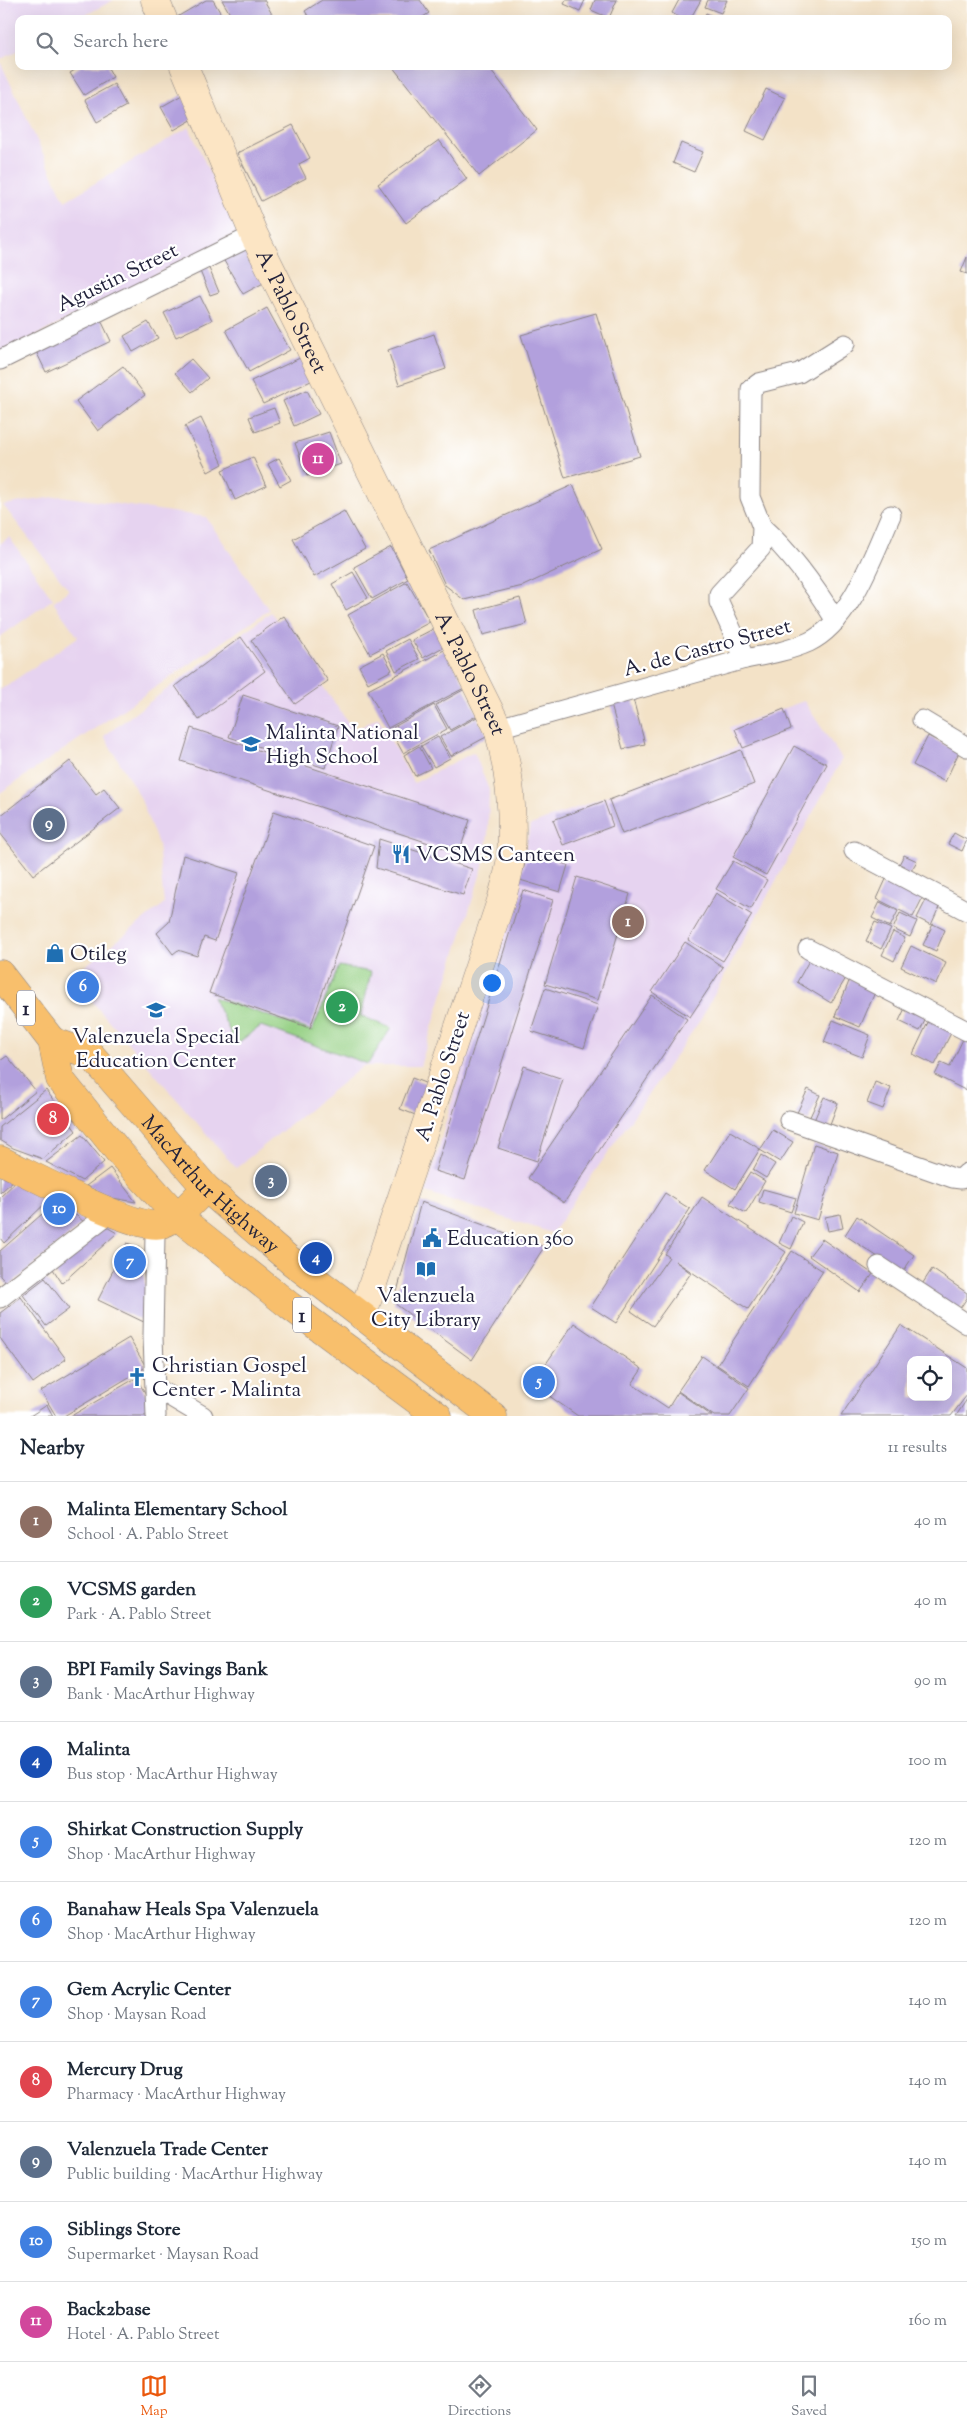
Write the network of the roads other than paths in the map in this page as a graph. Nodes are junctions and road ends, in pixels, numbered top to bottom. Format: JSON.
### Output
{"nodes":[{"id":1,"x":186,"y":70,"type":"edge"},
{"id":2,"x":254,"y":235,"type":"junction"},
{"id":3,"x":845,"y":344,"type":"dead end"},
{"id":4,"x":0,"y":360,"type":"edge"},
{"id":5,"x":891,"y":515,"type":"dead end"},
{"id":6,"x":762,"y":527,"type":"junction"},
{"id":7,"x":836,"y":621,"type":"junction"},
{"id":8,"x":746,"y":659,"type":"junction"},
{"id":9,"x":922,"y":720,"type":"dead end"},
{"id":10,"x":498,"y":728,"type":"junction"},
{"id":11,"x":967,"y":747,"type":"edge"},
{"id":12,"x":854,"y":851,"type":"dead end"},
{"id":13,"x":967,"y":911,"type":"edge"},
{"id":14,"x":808,"y":949,"type":"dead end"},
{"id":15,"x":0,"y":974,"type":"edge"},
{"id":16,"x":967,"y":1032,"type":"edge"},
{"id":17,"x":52,"y":1041,"type":"junction"},
{"id":18,"x":789,"y":1120,"type":"dead end"},
{"id":19,"x":0,"y":1160,"type":"edge"},
{"id":20,"x":967,"y":1173,"type":"edge"},
{"id":21,"x":206,"y":1188,"type":"junction"},
{"id":22,"x":111,"y":1212,"type":"junction"},
{"id":23,"x":168,"y":1220,"type":"junction"},
{"id":24,"x":879,"y":1266,"type":"dead end"},
{"id":25,"x":0,"y":1298,"type":"edge"},
{"id":26,"x":362,"y":1316,"type":"junction"},
{"id":27,"x":967,"y":1324,"type":"edge"},
{"id":28,"x":156,"y":1388,"type":"junction"},
{"id":29,"x":434,"y":1413,"type":"edge"},
{"id":30,"x":156,"y":1416,"type":"edge"},
{"id":31,"x":203,"y":1416,"type":"edge"},
{"id":32,"x":493,"y":1416,"type":"edge"}],
"edges":[{"from":1,"to":2,"type":"street","name":"A. Pablo Street"},
{"from":2,"to":4,"type":"street","name":"Agustin Street"},
{"from":2,"to":10,"type":"street","name":"A. Pablo Street"},
{"from":3,"to":6,"type":"street"},
{"from":5,"to":7,"type":"street","name":"A. de Castro Street"},
{"from":6,"to":7,"type":"street"},
{"from":6,"to":8,"type":"street"},
{"from":7,"to":8,"type":"street","name":"A. de Castro Street"},
{"from":8,"to":10,"type":"street","name":"A. de Castro Street"},
{"from":9,"to":11,"type":"street"},
{"from":10,"to":26,"type":"street","name":"A. Pablo Street"},
{"from":12,"to":13,"type":"street"},
{"from":14,"to":16,"type":"street"},
{"from":15,"to":17,"type":"main road","name":"MacArthur Highway","number":"1"},
{"from":17,"to":21,"type":"main road","name":"MacArthur Highway","number":"1"},
{"from":17,"to":23,"type":"main road","name":"MacArthur Highway","number":"1"},
{"from":18,"to":20,"type":"street"},
{"from":19,"to":22,"type":"main road"},
{"from":21,"to":23,"type":"main road"},
{"from":21,"to":26,"type":"main road","name":"MacArthur Highway","number":"1"},
{"from":22,"to":23,"type":"main road"},
{"from":22,"to":25,"type":"street"},
{"from":23,"to":28,"type":"street"},
{"from":23,"to":29,"type":"main road","name":"MacArthur Highway","number":"1"},
{"from":24,"to":27,"type":"street"},
{"from":26,"to":32,"type":"main road","name":"MacArthur Highway","number":"1"},
{"from":28,"to":30,"type":"street"},
{"from":28,"to":31,"type":"street"}]}
